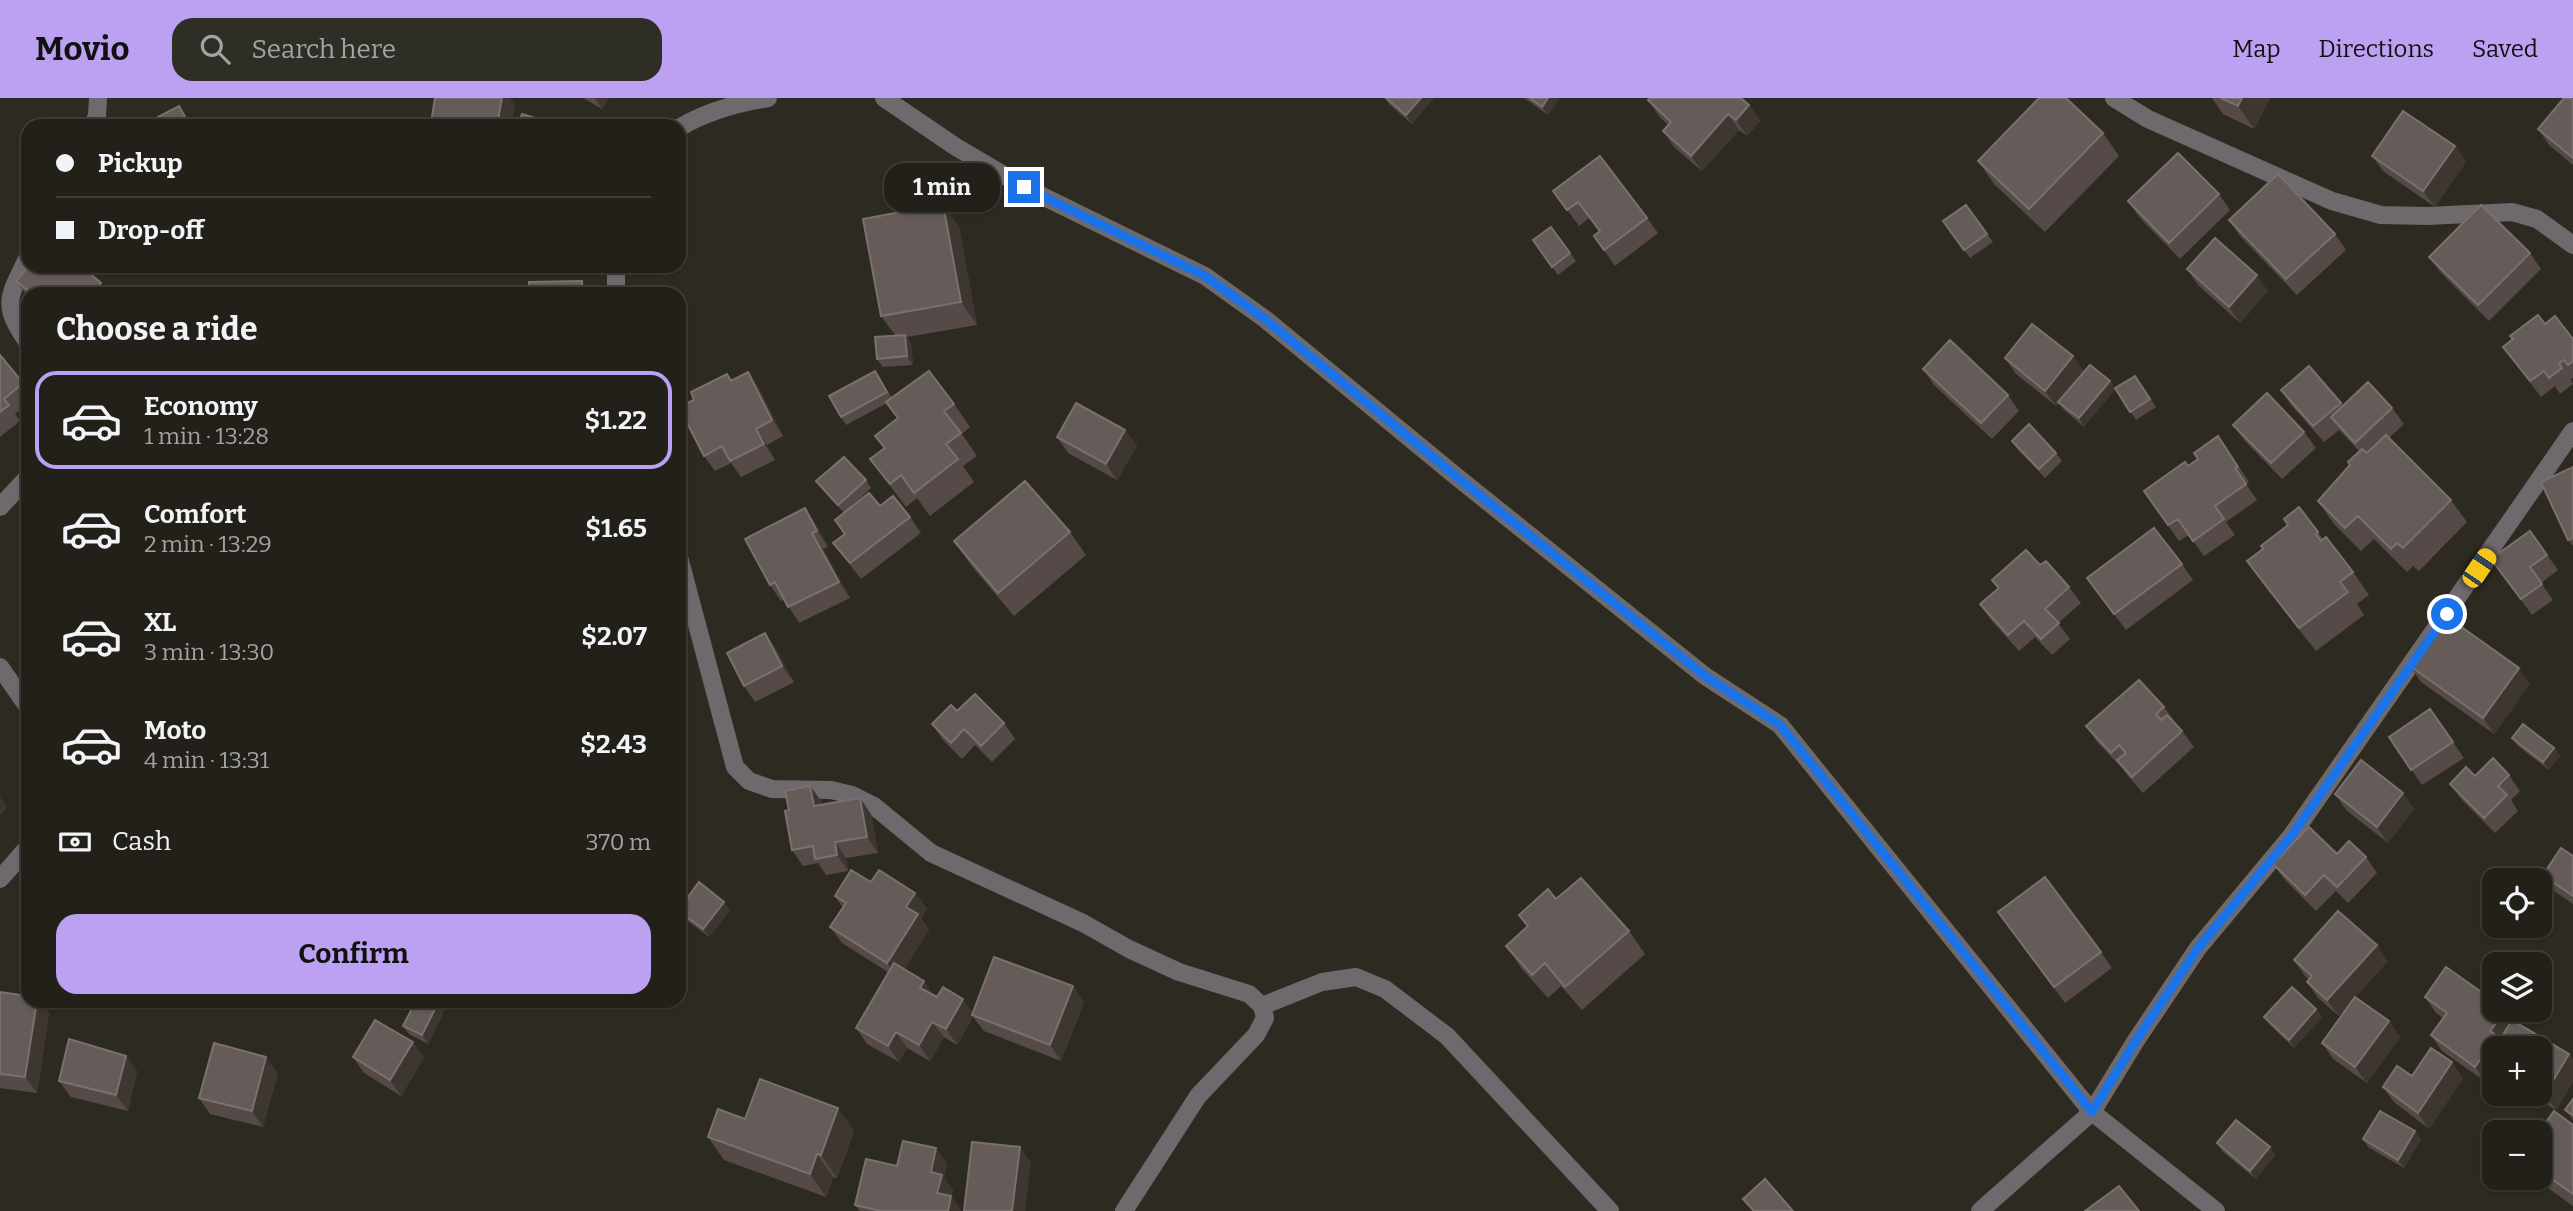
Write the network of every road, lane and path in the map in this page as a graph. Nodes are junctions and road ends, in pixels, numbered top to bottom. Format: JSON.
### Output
{"nodes":[{"id":1,"x":98,"y":98,"type":"edge"},
{"id":2,"x":768,"y":98,"type":"edge"},
{"id":3,"x":884,"y":98,"type":"edge"},
{"id":4,"x":2114,"y":98,"type":"edge"},
{"id":5,"x":96,"y":119,"type":"edge"},
{"id":6,"x":686,"y":124,"type":"edge"},
{"id":7,"x":2573,"y":245,"type":"edge"},
{"id":8,"x":21,"y":273,"type":"edge"},
{"id":9,"x":21,"y":333,"type":"edge"},
{"id":10,"x":2573,"y":431,"type":"edge"},
{"id":11,"x":21,"y":484,"type":"edge"},
{"id":12,"x":0,"y":507,"type":"edge"},
{"id":13,"x":686,"y":583,"type":"edge"},
{"id":14,"x":0,"y":667,"type":"edge"},
{"id":15,"x":21,"y":697,"type":"edge"},
{"id":16,"x":21,"y":855,"type":"edge"},
{"id":17,"x":0,"y":879,"type":"edge"},
{"id":18,"x":1262,"y":1006,"type":"junction"},
{"id":19,"x":2092,"y":1112,"type":"junction"},
{"id":20,"x":1986,"y":1210,"type":"edge"},
{"id":21,"x":1124,"y":1211,"type":"edge"},
{"id":22,"x":1610,"y":1211,"type":"edge"},
{"id":23,"x":2216,"y":1211,"type":"edge"}],
"edges":[{"from":1,"to":5,"type":"street"},
{"from":2,"to":6,"type":"street"},
{"from":3,"to":19,"type":"street"},
{"from":4,"to":7,"type":"street"},
{"from":8,"to":9,"type":"street"},
{"from":10,"to":19,"type":"street"},
{"from":11,"to":12,"type":"street"},
{"from":13,"to":18,"type":"street"},
{"from":14,"to":15,"type":"street"},
{"from":16,"to":17,"type":"street"},
{"from":18,"to":21,"type":"street"},
{"from":18,"to":22,"type":"street"},
{"from":19,"to":20,"type":"street"},
{"from":19,"to":23,"type":"street"}]}
